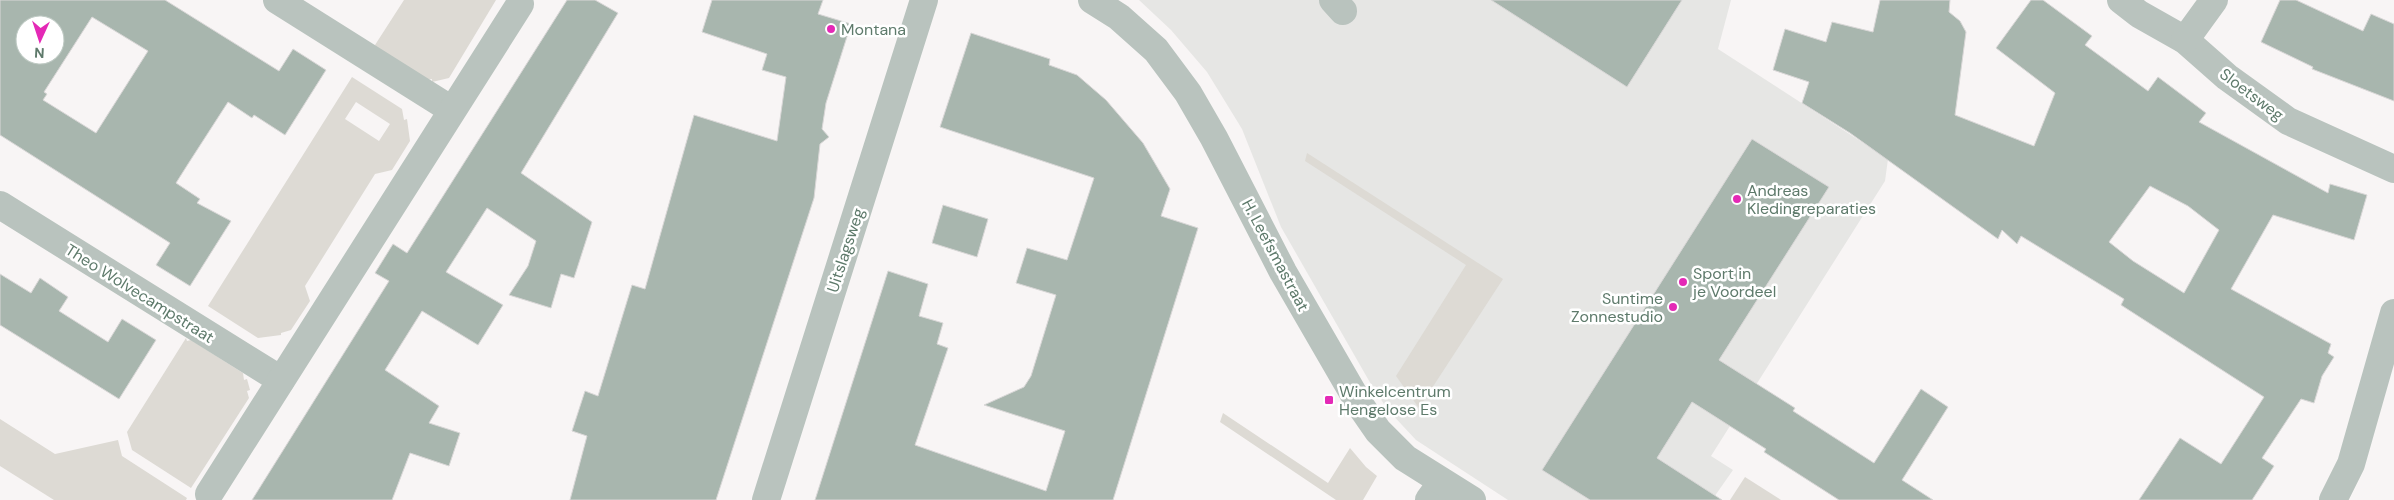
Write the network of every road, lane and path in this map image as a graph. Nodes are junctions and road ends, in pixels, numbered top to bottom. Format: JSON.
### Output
{"nodes":[{"id":1,"x":277,"y":0,"type":"edge"},
{"id":2,"x":924,"y":0,"type":"edge"},
{"id":3,"x":1092,"y":0,"type":"edge"},
{"id":4,"x":2120,"y":0,"type":"edge"},
{"id":5,"x":2214,"y":0,"type":"edge"},
{"id":6,"x":520,"y":4,"type":"dead end"},
{"id":7,"x":2185,"y":40,"type":"junction"},
{"id":8,"x":452,"y":110,"type":"junction"},
{"id":9,"x":2394,"y":168,"type":"edge"},
{"id":10,"x":0,"y":205,"type":"edge"},
{"id":11,"x":2394,"y":313,"type":"edge"},
{"id":12,"x":281,"y":380,"type":"junction"},
{"id":13,"x":1435,"y":491,"type":"edge"},
{"id":14,"x":209,"y":494,"type":"dead end"},
{"id":15,"x":766,"y":500,"type":"edge"},
{"id":16,"x":1472,"y":500,"type":"edge"},
{"id":17,"x":2333,"y":500,"type":"edge"}],
"edges":[{"from":1,"to":8,"type":"street"},
{"from":2,"to":15,"type":"street","name":"Uitslagsweg"},
{"from":3,"to":13,"type":"street","name":"H. Leefsmastraat"},
{"from":4,"to":7,"type":"street","name":"Sloetsweg"},
{"from":5,"to":7,"type":"street"},
{"from":6,"to":8,"type":"street"},
{"from":7,"to":9,"type":"street","name":"Sloetsweg"},
{"from":8,"to":12,"type":"street"},
{"from":10,"to":12,"type":"street","name":"Theo Wolvecampstraat"},
{"from":11,"to":17,"type":"street"},
{"from":12,"to":14,"type":"street"},
{"from":13,"to":16,"type":"street","name":"H. Leefsmastraat"}]}
